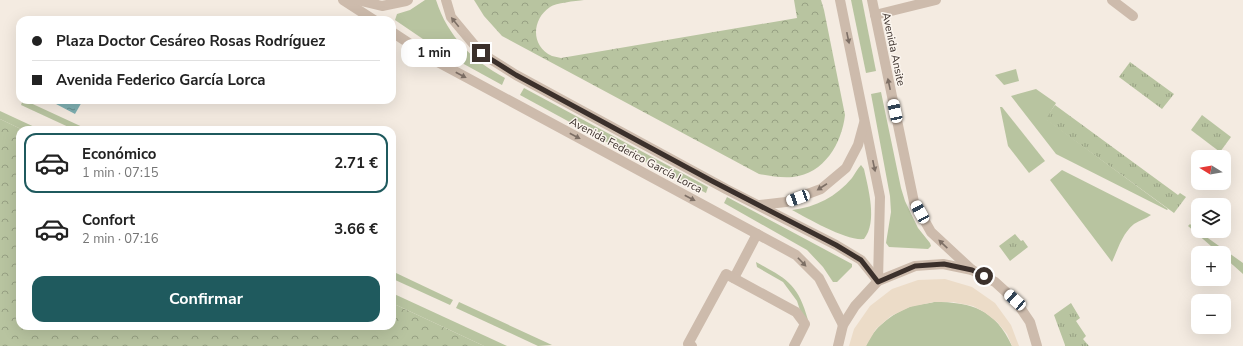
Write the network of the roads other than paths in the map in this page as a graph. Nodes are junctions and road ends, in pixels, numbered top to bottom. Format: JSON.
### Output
{"nodes":[{"id":1,"x":343,"y":0,"type":"edge"},
{"id":2,"x":357,"y":0,"type":"edge"},
{"id":3,"x":408,"y":0,"type":"edge"},
{"id":4,"x":446,"y":0,"type":"edge"},
{"id":5,"x":840,"y":0,"type":"edge"},
{"id":6,"x":872,"y":0,"type":"edge"},
{"id":7,"x":936,"y":0,"type":"edge"},
{"id":8,"x":1112,"y":0,"type":"edge"},
{"id":9,"x":875,"y":15,"type":"junction"},
{"id":10,"x":368,"y":16,"type":"edge"},
{"id":11,"x":1133,"y":16,"type":"dead end"},
{"id":12,"x":396,"y":35,"type":"edge"},
{"id":13,"x":864,"y":122,"type":"junction"},
{"id":14,"x":760,"y":205,"type":"junction"},
{"id":15,"x":757,"y":234,"type":"junction"},
{"id":16,"x":972,"y":270,"type":"junction"},
{"id":17,"x":734,"y":278,"type":"junction"},
{"id":18,"x":878,"y":282,"type":"junction"},
{"id":19,"x":843,"y":325,"type":"junction"},
{"id":20,"x":692,"y":346,"type":"edge"},
{"id":21,"x":794,"y":346,"type":"edge"},
{"id":22,"x":838,"y":346,"type":"edge"},
{"id":23,"x":1037,"y":346,"type":"edge"}],
"edges":[{"from":1,"to":10,"type":"street"},
{"from":2,"to":3,"type":"street"},
{"from":14,"to":4,"type":"street","name":"Avenida Federico García Lorca","one_way":true},
{"from":5,"to":13,"type":"street","one_way":true},
{"from":6,"to":9,"type":"street","name":"Avenida Ansite"},
{"from":7,"to":9,"type":"street"},
{"from":8,"to":11,"type":"street"},
{"from":16,"to":9,"type":"street","name":"Avenida Ansite","one_way":true},
{"from":12,"to":15,"type":"street","name":"Avenida Federico García Lorca","one_way":true},
{"from":13,"to":14,"type":"street","one_way":true},
{"from":13,"to":18,"type":"street","one_way":true},
{"from":14,"to":18,"type":"street","name":"Avenida Federico García Lorca"},
{"from":15,"to":17,"type":"street"},
{"from":15,"to":19,"type":"street","name":"Avenida Federico García Lorca","one_way":true},
{"from":16,"to":18,"type":"street"},
{"from":16,"to":23,"type":"street"},
{"from":17,"to":20,"type":"street"},
{"from":17,"to":21,"type":"street"},
{"from":18,"to":19,"type":"street"},
{"from":19,"to":22,"type":"street"}]}
